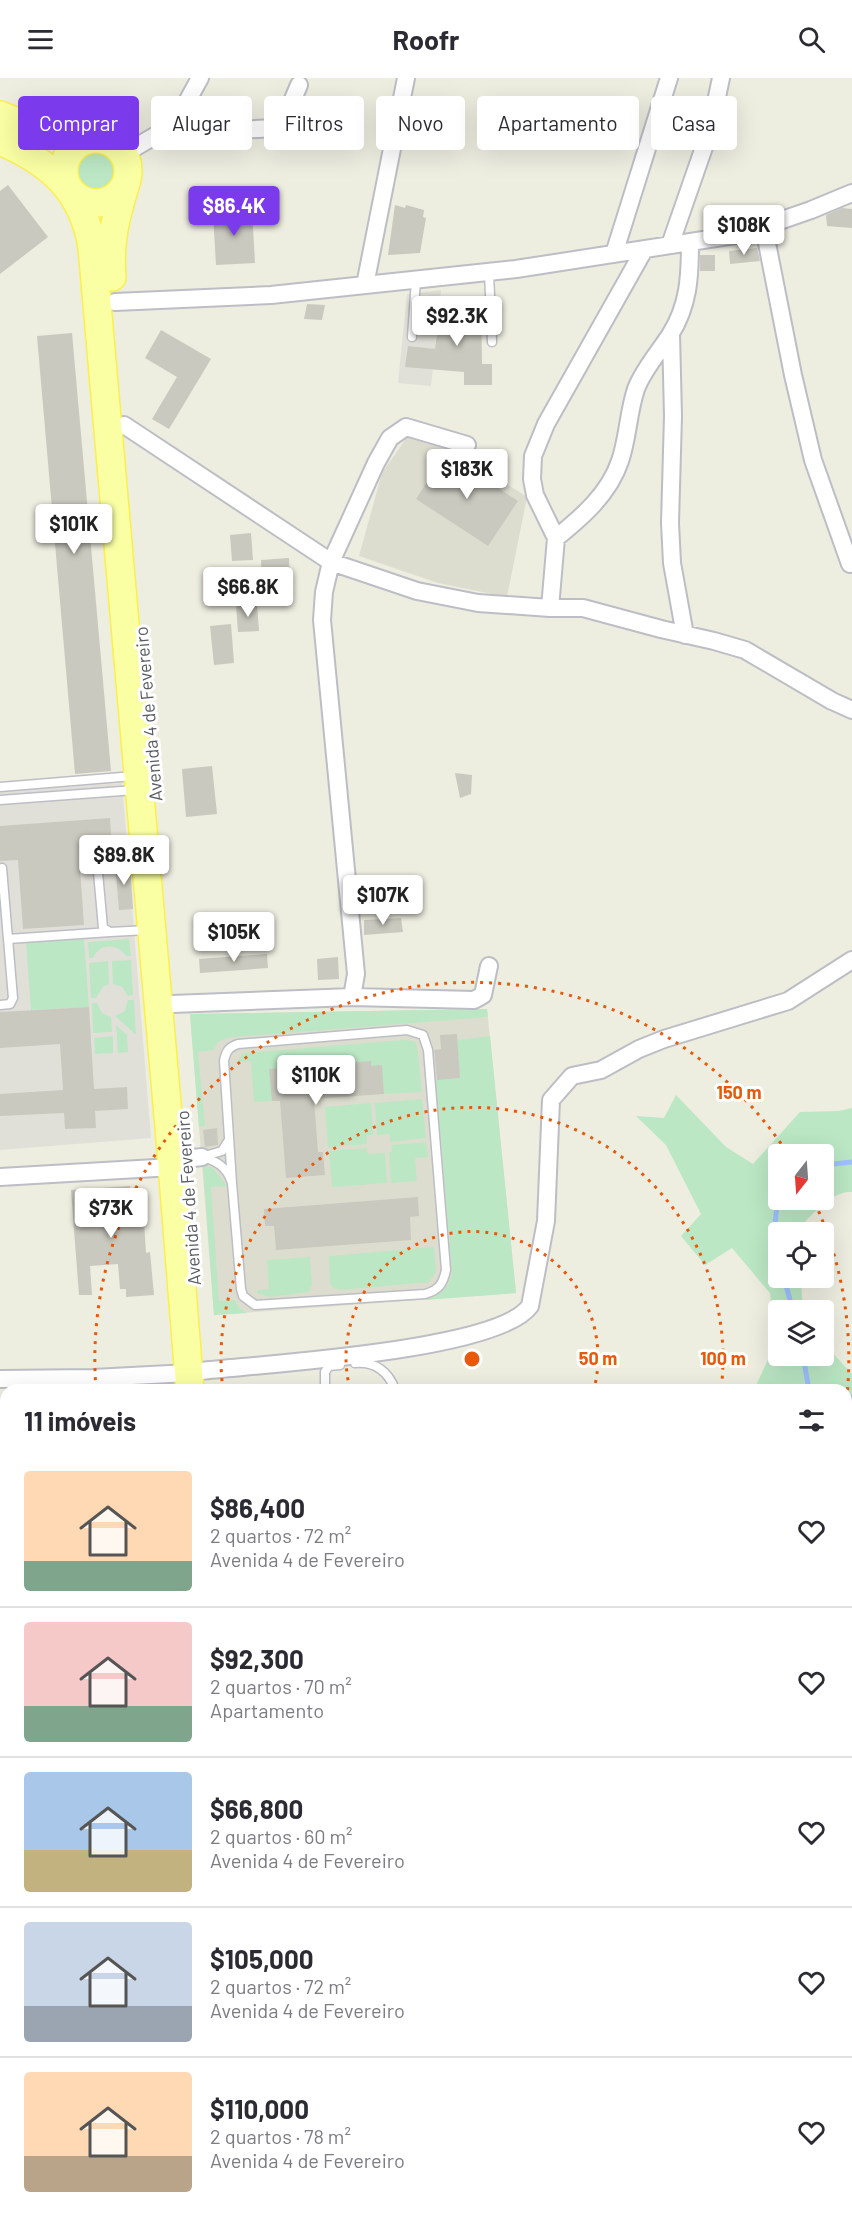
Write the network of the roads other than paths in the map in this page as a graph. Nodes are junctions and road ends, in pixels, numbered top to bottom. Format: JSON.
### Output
{"nodes":[{"id":1,"x":200,"y":78,"type":"edge"},
{"id":2,"x":406,"y":78,"type":"edge"},
{"id":3,"x":669,"y":78,"type":"edge"},
{"id":4,"x":721,"y":78,"type":"edge"},
{"id":5,"x":299,"y":85,"type":"dead end"},
{"id":6,"x":190,"y":96,"type":"edge"},
{"id":7,"x":0,"y":115,"type":"edge"},
{"id":8,"x":18,"y":122,"type":"edge"},
{"id":9,"x":252,"y":130,"type":"edge"},
{"id":10,"x":0,"y":141,"type":"edge"},
{"id":11,"x":72,"y":150,"type":"edge"},
{"id":12,"x":115,"y":150,"type":"edge"},
{"id":13,"x":126,"y":183,"type":"junction"},
{"id":14,"x":70,"y":190,"type":"junction"},
{"id":15,"x":852,"y":193,"type":"edge"},
{"id":16,"x":764,"y":228,"type":"junction"},
{"id":17,"x":690,"y":242,"type":"junction"},
{"id":18,"x":670,"y":246,"type":"junction"},
{"id":19,"x":644,"y":249,"type":"junction"},
{"id":20,"x":614,"y":254,"type":"junction"},
{"id":21,"x":489,"y":273,"type":"junction"},
{"id":22,"x":416,"y":280,"type":"junction"},
{"id":23,"x":365,"y":285,"type":"junction"},
{"id":24,"x":114,"y":302,"type":"junction"},
{"id":25,"x":671,"y":333,"type":"junction"},
{"id":26,"x":412,"y":337,"type":"dead end"},
{"id":27,"x":492,"y":342,"type":"dead end"},
{"id":28,"x":124,"y":424,"type":"junction"},
{"id":29,"x":467,"y":445,"type":"dead end"},
{"id":30,"x":556,"y":538,"type":"junction"},
{"id":31,"x":331,"y":562,"type":"junction"},
{"id":32,"x":850,"y":564,"type":"dead end"},
{"id":33,"x":550,"y":608,"type":"junction"},
{"id":34,"x":685,"y":635,"type":"junction"},
{"id":35,"x":852,"y":710,"type":"edge"},
{"id":36,"x":138,"y":782,"type":"junction"},
{"id":37,"x":0,"y":787,"type":"edge"},
{"id":38,"x":0,"y":800,"type":"edge"},
{"id":39,"x":97,"y":861,"type":"dead end"},
{"id":40,"x":2,"y":868,"type":"dead end"},
{"id":41,"x":152,"y":930,"type":"junction"},
{"id":42,"x":110,"y":932,"type":"junction"},
{"id":43,"x":8,"y":939,"type":"junction"},
{"id":44,"x":852,"y":960,"type":"edge"},
{"id":45,"x":489,"y":966,"type":"dead end"},
{"id":46,"x":352,"y":997,"type":"junction"},
{"id":47,"x":172,"y":1004,"type":"junction"},
{"id":48,"x":0,"y":1005,"type":"edge"},
{"id":49,"x":229,"y":1140,"type":"junction"},
{"id":50,"x":186,"y":1161,"type":"junction"},
{"id":51,"x":0,"y":1177,"type":"edge"},
{"id":52,"x":232,"y":1183,"type":"junction"},
{"id":53,"x":0,"y":1378,"type":"edge"},
{"id":54,"x":196,"y":1381,"type":"edge"},
{"id":55,"x":325,"y":1384,"type":"edge"},
{"id":56,"x":392,"y":1384,"type":"edge"}],
"edges":[{"from":1,"to":6,"type":"street"},
{"from":2,"to":23,"type":"street"},
{"from":3,"to":20,"type":"street"},
{"from":4,"to":18,"type":"street"},
{"from":5,"to":9,"type":"street"},
{"from":7,"to":8,"type":"main road"},
{"from":10,"to":14,"type":"main road"},
{"from":11,"to":14,"type":"main road"},
{"from":12,"to":13,"type":"main road"},
{"from":13,"to":14,"type":"main road"},
{"from":13,"to":24,"type":"main road","name":"Avenida 4 de Fevereiro"},
{"from":14,"to":36,"type":"main road","name":"Avenida 4 de Fevereiro"},
{"from":15,"to":16,"type":"street"},
{"from":16,"to":17,"type":"street"},
{"from":16,"to":32,"type":"street"},
{"from":17,"to":18,"type":"street"},
{"from":17,"to":25,"type":"street"},
{"from":18,"to":19,"type":"street"},
{"from":19,"to":20,"type":"street"},
{"from":19,"to":30,"type":"street"},
{"from":20,"to":21,"type":"street"},
{"from":21,"to":22,"type":"street"},
{"from":21,"to":27,"type":"lane"},
{"from":22,"to":23,"type":"street"},
{"from":22,"to":26,"type":"lane"},
{"from":23,"to":24,"type":"street"},
{"from":24,"to":28,"type":"main road","name":"Avenida 4 de Fevereiro"},
{"from":25,"to":30,"type":"street"},
{"from":25,"to":34,"type":"street"},
{"from":28,"to":31,"type":"street"},
{"from":28,"to":47,"type":"main road","name":"Avenida 4 de Fevereiro"},
{"from":29,"to":31,"type":"street"},
{"from":30,"to":33,"type":"street"},
{"from":31,"to":33,"type":"street"},
{"from":31,"to":46,"type":"street"},
{"from":33,"to":34,"type":"street"},
{"from":34,"to":35,"type":"street"},
{"from":36,"to":37,"type":"lane"},
{"from":36,"to":38,"type":"lane"},
{"from":36,"to":41,"type":"main road","name":"Avenida 4 de Fevereiro"},
{"from":39,"to":42,"type":"lane"},
{"from":40,"to":43,"type":"lane"},
{"from":41,"to":42,"type":"lane"},
{"from":41,"to":50,"type":"main road","name":"Avenida 4 de Fevereiro"},
{"from":42,"to":43,"type":"lane"},
{"from":43,"to":48,"type":"lane"},
{"from":44,"to":54,"type":"street"},
{"from":45,"to":46,"type":"street"},
{"from":46,"to":47,"type":"street"},
{"from":47,"to":50,"type":"main road","name":"Avenida 4 de Fevereiro"},
{"from":49,"to":50,"type":"lane"},
{"from":49,"to":52,"type":"lane"},
{"from":49,"to":52,"type":"lane"},
{"from":50,"to":51,"type":"street"},
{"from":50,"to":52,"type":"lane"},
{"from":50,"to":54,"type":"main road","name":"Avenida 4 de Fevereiro"},
{"from":53,"to":54,"type":"street"},
{"from":55,"to":56,"type":"lane"}]}
